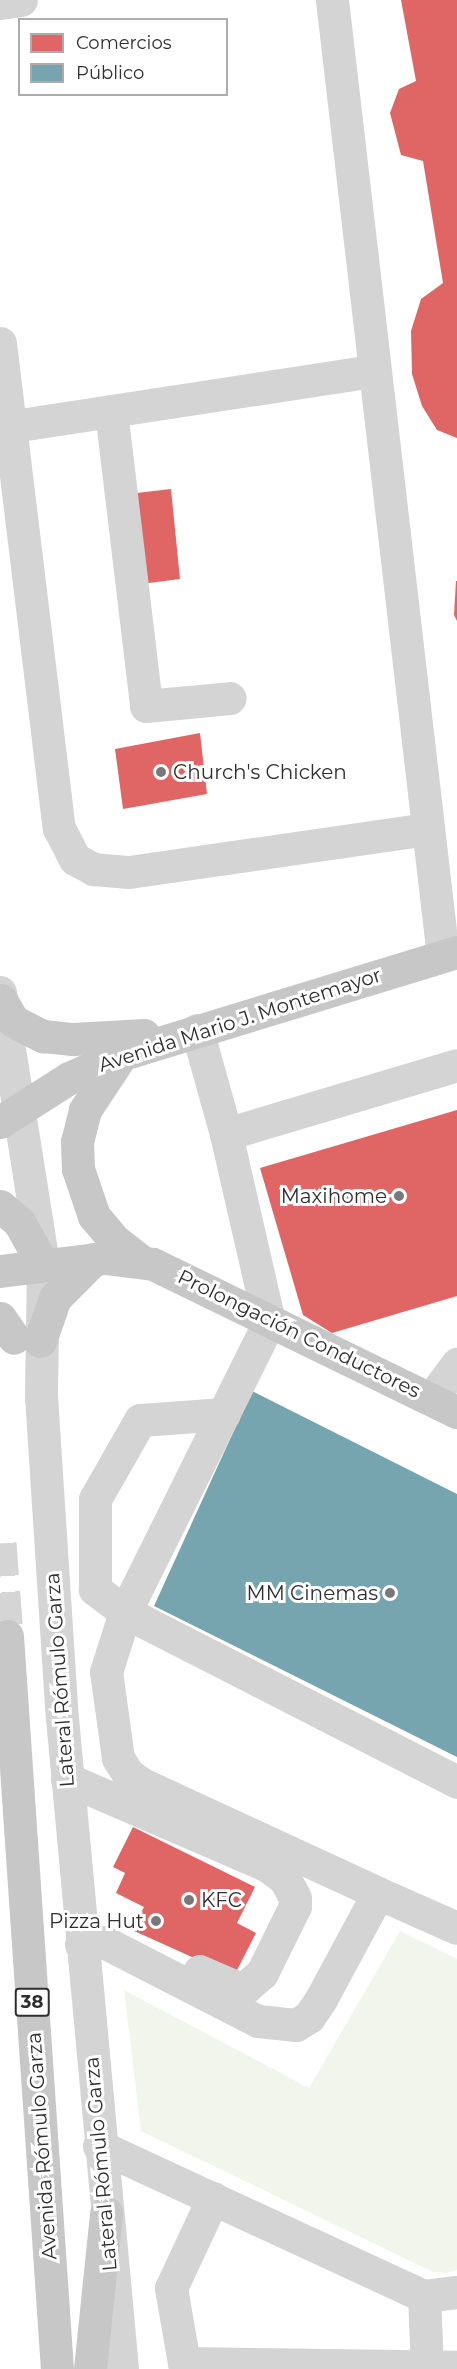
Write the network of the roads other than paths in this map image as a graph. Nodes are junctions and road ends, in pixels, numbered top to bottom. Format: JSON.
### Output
{"nodes":[{"id":1,"x":21,"y":0,"type":"edge"},
{"id":2,"x":332,"y":0,"type":"edge"},
{"id":3,"x":0,"y":3,"type":"edge"},
{"id":4,"x":0,"y":343,"type":"edge"},
{"id":5,"x":372,"y":371,"type":"junction"},
{"id":6,"x":111,"y":411,"type":"junction"},
{"id":7,"x":5,"y":427,"type":"edge"},
{"id":8,"x":230,"y":698,"type":"dead end"},
{"id":9,"x":439,"y":849,"type":"edge"},
{"id":10,"x":450,"y":954,"type":"edge"},
{"id":11,"x":0,"y":996,"type":"edge"},
{"id":12,"x":196,"y":1030,"type":"junction"},
{"id":13,"x":123,"y":1054,"type":"junction"},
{"id":14,"x":3,"y":1059,"type":"edge"},
{"id":15,"x":457,"y":1065,"type":"edge"},
{"id":16,"x":9,"y":1116,"type":"edge"},
{"id":17,"x":226,"y":1134,"type":"junction"},
{"id":18,"x":0,"y":1206,"type":"edge"},
{"id":19,"x":94,"y":1259,"type":"junction"},
{"id":20,"x":140,"y":1260,"type":"junction"},
{"id":21,"x":43,"y":1265,"type":"junction"},
{"id":22,"x":0,"y":1271,"type":"edge"},
{"id":23,"x":269,"y":1322,"type":"junction"},
{"id":24,"x":14,"y":1331,"type":"edge"},
{"id":25,"x":457,"y":1364,"type":"edge"},
{"id":26,"x":444,"y":1406,"type":"edge"},
{"id":27,"x":224,"y":1414,"type":"junction"},
{"id":28,"x":125,"y":1611,"type":"junction"},
{"id":29,"x":7,"y":1636,"type":"tunnel mouth"},
{"id":30,"x":59,"y":1672,"type":"junction"},
{"id":31,"x":106,"y":1672,"type":"junction"},
{"id":32,"x":67,"y":1779,"type":"junction"},
{"id":33,"x":457,"y":1782,"type":"edge"},
{"id":34,"x":378,"y":1893,"type":"junction"},
{"id":35,"x":457,"y":1928,"type":"edge"},
{"id":36,"x":93,"y":1943,"type":"junction"},
{"id":37,"x":99,"y":2146,"type":"junction"},
{"id":38,"x":213,"y":2198,"type":"junction"},
{"id":39,"x":106,"y":2213,"type":"junction"},
{"id":40,"x":457,"y":2292,"type":"edge"},
{"id":41,"x":424,"y":2296,"type":"junction"},
{"id":42,"x":442,"y":2367,"type":"edge"},
{"id":43,"x":57,"y":2369,"type":"edge"},
{"id":44,"x":90,"y":2369,"type":"edge"},
{"id":45,"x":122,"y":2369,"type":"edge"}],
"edges":[{"from":1,"to":3,"type":"street"},
{"from":2,"to":5,"type":"street"},
{"from":4,"to":7,"type":"street"},
{"from":5,"to":6,"type":"street"},
{"from":5,"to":9,"type":"street"},
{"from":6,"to":7,"type":"street"},
{"from":6,"to":8,"type":"street"},
{"from":7,"to":9,"type":"street"},
{"from":9,"to":10,"type":"street"},
{"from":10,"to":12,"type":"main road","name":"Avenida Mario J. Montemayor"},
{"from":11,"to":12,"type":"main road"},
{"from":11,"to":14,"type":"street","name":"Lateral Rómulo Garza"},
{"from":12,"to":13,"type":"main road","name":"Avenida Mario J. Montemayor"},
{"from":12,"to":17,"type":"street"},
{"from":13,"to":16,"type":"main road","name":"Avenida Mario J. Montemayor"},
{"from":13,"to":20,"type":"main road"},
{"from":14,"to":16,"type":"street","name":"Lateral Rómulo Garza"},
{"from":15,"to":17,"type":"street"},
{"from":16,"to":21,"type":"street","name":"Lateral Rómulo Garza"},
{"from":17,"to":23,"type":"street"},
{"from":18,"to":21,"type":"main road"},
{"from":19,"to":20,"type":"main road"},
{"from":19,"to":21,"type":"main road"},
{"from":19,"to":24,"type":"main road"},
{"from":20,"to":23,"type":"main road","name":"Prolongación Conductores"},
{"from":21,"to":22,"type":"main road"},
{"from":21,"to":24,"type":"street","name":"Lateral Rómulo Garza"},
{"from":23,"to":26,"type":"main road","name":"Prolongación Conductores"},
{"from":23,"to":27,"type":"street"},
{"from":24,"to":30,"type":"street","name":"Lateral Rómulo Garza"},
{"from":25,"to":26,"type":"street"},
{"from":27,"to":28,"type":"street"},
{"from":27,"to":28,"type":"street"},
{"from":28,"to":31,"type":"street"},
{"from":28,"to":33,"type":"street"},
{"from":29,"to":43,"type":"main road","name":"Avenida Rómulo Garza","number":"38"},
{"from":30,"to":31,"type":"street"},
{"from":30,"to":32,"type":"street","name":"Lateral Rómulo Garza"},
{"from":31,"to":34,"type":"street"},
{"from":32,"to":36,"type":"street","name":"Lateral Rómulo Garza"},
{"from":32,"to":36,"type":"street"},
{"from":34,"to":35,"type":"street"},
{"from":34,"to":36,"type":"street"},
{"from":36,"to":37,"type":"street","name":"Lateral Rómulo Garza"},
{"from":37,"to":38,"type":"street"},
{"from":37,"to":39,"type":"street","name":"Lateral Rómulo Garza"},
{"from":38,"to":41,"type":"street"},
{"from":38,"to":42,"type":"street"},
{"from":39,"to":44,"type":"main road"},
{"from":39,"to":45,"type":"street","name":"Lateral Rómulo Garza"},
{"from":40,"to":41,"type":"street"},
{"from":41,"to":42,"type":"street"}]}
